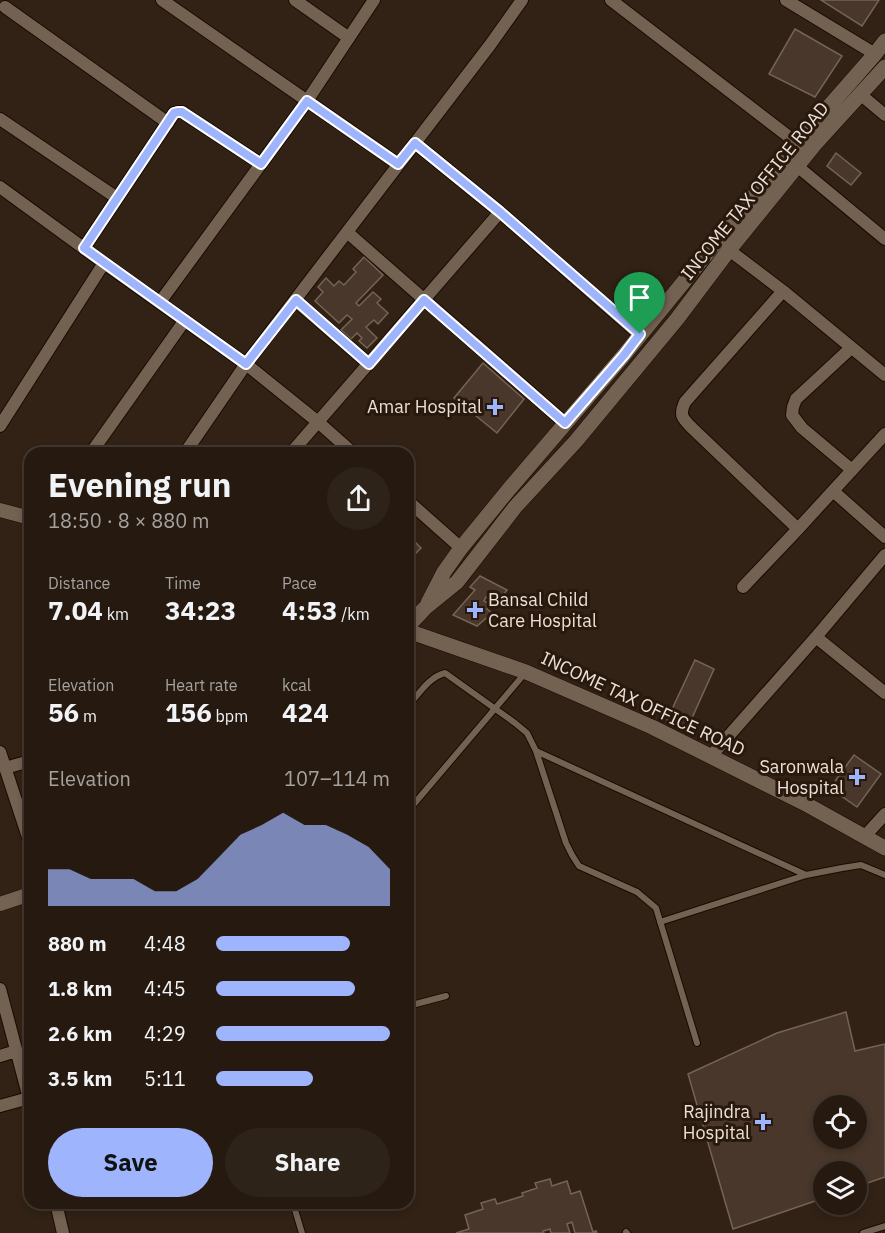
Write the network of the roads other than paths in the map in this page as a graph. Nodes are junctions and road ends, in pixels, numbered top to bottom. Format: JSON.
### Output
{"nodes":[{"id":1,"x":162,"y":0,"type":"edge"},
{"id":2,"x":295,"y":0,"type":"edge"},
{"id":3,"x":374,"y":0,"type":"edge"},
{"id":4,"x":522,"y":0,"type":"edge"},
{"id":5,"x":611,"y":0,"type":"edge"},
{"id":6,"x":786,"y":0,"type":"edge"},
{"id":7,"x":5,"y":7,"type":"dead end"},
{"id":8,"x":348,"y":38,"type":"junction"},
{"id":9,"x":885,"y":41,"type":"edge"},
{"id":10,"x":875,"y":54,"type":"junction"},
{"id":11,"x":885,"y":67,"type":"edge"},
{"id":12,"x":860,"y":94,"type":"junction"},
{"id":13,"x":307,"y":101,"type":"junction"},
{"id":14,"x":885,"y":115,"type":"edge"},
{"id":15,"x":0,"y":118,"type":"edge"},
{"id":16,"x":168,"y":123,"type":"junction"},
{"id":17,"x":415,"y":143,"type":"junction"},
{"id":18,"x":797,"y":144,"type":"junction"},
{"id":19,"x":261,"y":164,"type":"junction"},
{"id":20,"x":398,"y":164,"type":"junction"},
{"id":21,"x":797,"y":166,"type":"junction"},
{"id":22,"x":0,"y":187,"type":"edge"},
{"id":23,"x":768,"y":191,"type":"junction"},
{"id":24,"x":117,"y":198,"type":"junction"},
{"id":25,"x":500,"y":212,"type":"junction"},
{"id":26,"x":347,"y":232,"type":"junction"},
{"id":27,"x":885,"y":240,"type":"edge"},
{"id":28,"x":84,"y":248,"type":"junction"},
{"id":29,"x":729,"y":250,"type":"junction"},
{"id":30,"x":104,"y":263,"type":"junction"},
{"id":31,"x":783,"y":291,"type":"junction"},
{"id":32,"x":296,"y":300,"type":"junction"},
{"id":33,"x":424,"y":300,"type":"junction"},
{"id":34,"x":160,"y":302,"type":"junction"},
{"id":35,"x":185,"y":320,"type":"junction"},
{"id":36,"x":640,"y":334,"type":"junction"},
{"id":37,"x":851,"y":348,"type":"junction"},
{"id":38,"x":246,"y":364,"type":"junction"},
{"id":39,"x":369,"y":364,"type":"junction"},
{"id":40,"x":885,"y":375,"type":"edge"},
{"id":41,"x":318,"y":422,"type":"junction"},
{"id":42,"x":565,"y":423,"type":"junction"},
{"id":43,"x":0,"y":426,"type":"edge"},
{"id":44,"x":885,"y":434,"type":"edge"},
{"id":45,"x":95,"y":447,"type":"edge"},
{"id":46,"x":188,"y":447,"type":"edge"},
{"id":47,"x":296,"y":447,"type":"edge"},
{"id":48,"x":346,"y":447,"type":"edge"},
{"id":49,"x":852,"y":470,"type":"junction"},
{"id":50,"x":833,"y":491,"type":"junction"},
{"id":51,"x":414,"y":506,"type":"edge"},
{"id":52,"x":0,"y":510,"type":"edge"},
{"id":53,"x":24,"y":516,"type":"edge"},
{"id":54,"x":798,"y":529,"type":"junction"},
{"id":55,"x":885,"y":537,"type":"edge"},
{"id":56,"x":461,"y":548,"type":"junction"},
{"id":57,"x":885,"y":555,"type":"edge"},
{"id":58,"x":743,"y":587,"type":"dead end"},
{"id":59,"x":425,"y":608,"type":"junction"},
{"id":60,"x":414,"y":621,"type":"edge"},
{"id":61,"x":414,"y":630,"type":"edge"},
{"id":62,"x":816,"y":637,"type":"junction"},
{"id":63,"x":526,"y":672,"type":"junction"},
{"id":64,"x":885,"y":693,"type":"edge"},
{"id":65,"x":414,"y":699,"type":"edge"},
{"id":66,"x":495,"y":709,"type":"junction"},
{"id":67,"x":536,"y":751,"type":"junction"},
{"id":68,"x":711,"y":756,"type":"junction"},
{"id":69,"x":24,"y":760,"type":"edge"},
{"id":70,"x":2,"y":762,"type":"edge"},
{"id":71,"x":414,"y":804,"type":"edge"},
{"id":72,"x":885,"y":814,"type":"edge"},
{"id":73,"x":24,"y":826,"type":"edge"},
{"id":74,"x":865,"y":836,"type":"junction"},
{"id":75,"x":885,"y":848,"type":"edge"},
{"id":76,"x":806,"y":875,"type":"junction"},
{"id":77,"x":885,"y":875,"type":"edge"},
{"id":78,"x":24,"y":896,"type":"edge"},
{"id":79,"x":0,"y":904,"type":"edge"},
{"id":80,"x":660,"y":922,"type":"junction"},
{"id":81,"x":0,"y":989,"type":"edge"},
{"id":82,"x":446,"y":996,"type":"dead end"},
{"id":83,"x":414,"y":1004,"type":"edge"},
{"id":84,"x":697,"y":1043,"type":"dead end"},
{"id":85,"x":16,"y":1051,"type":"junction"},
{"id":86,"x":0,"y":1056,"type":"edge"},
{"id":87,"x":24,"y":1081,"type":"edge"},
{"id":88,"x":24,"y":1101,"type":"edge"},
{"id":89,"x":0,"y":1106,"type":"edge"},
{"id":90,"x":57,"y":1209,"type":"edge"},
{"id":91,"x":295,"y":1209,"type":"edge"},
{"id":92,"x":885,"y":1226,"type":"edge"},
{"id":93,"x":875,"y":1231,"type":"edge"},
{"id":94,"x":63,"y":1233,"type":"edge"},
{"id":95,"x":302,"y":1233,"type":"edge"},
{"id":96,"x":863,"y":1233,"type":"edge"}],
"edges":[{"from":1,"to":13,"type":"street"},
{"from":2,"to":8,"type":"street"},
{"from":3,"to":8,"type":"street"},
{"from":4,"to":17,"type":"street"},
{"from":5,"to":18,"type":"street"},
{"from":6,"to":10,"type":"street"},
{"from":7,"to":16,"type":"street"},
{"from":8,"to":13,"type":"street"},
{"from":9,"to":10,"type":"main road"},
{"from":10,"to":18,"type":"main road"},
{"from":11,"to":12,"type":"main road","name":"INCOME TAX OFFICE ROAD"},
{"from":12,"to":14,"type":"street"},
{"from":12,"to":21,"type":"main road","name":"INCOME TAX OFFICE ROAD"},
{"from":13,"to":19,"type":"street"},
{"from":13,"to":20,"type":"street"},
{"from":15,"to":24,"type":"street"},
{"from":16,"to":19,"type":"street"},
{"from":16,"to":24,"type":"street"},
{"from":17,"to":20,"type":"street"},
{"from":17,"to":25,"type":"street"},
{"from":18,"to":23,"type":"main road"},
{"from":19,"to":34,"type":"street"},
{"from":20,"to":26,"type":"street"},
{"from":21,"to":23,"type":"main road","name":"INCOME TAX OFFICE ROAD"},
{"from":21,"to":27,"type":"street"},
{"from":22,"to":28,"type":"street"},
{"from":23,"to":29,"type":"main road","name":"INCOME TAX OFFICE ROAD"},
{"from":23,"to":36,"type":"main road"},
{"from":24,"to":28,"type":"street"},
{"from":25,"to":33,"type":"street"},
{"from":25,"to":36,"type":"street"},
{"from":26,"to":32,"type":"street"},
{"from":26,"to":33,"type":"street"},
{"from":28,"to":30,"type":"street"},
{"from":29,"to":31,"type":"street"},
{"from":29,"to":59,"type":"main road","name":"INCOME TAX OFFICE ROAD"},
{"from":30,"to":34,"type":"street"},
{"from":30,"to":43,"type":"street"},
{"from":31,"to":37,"type":"street"},
{"from":31,"to":54,"type":"street"},
{"from":32,"to":38,"type":"street"},
{"from":32,"to":39,"type":"street"},
{"from":33,"to":39,"type":"street"},
{"from":33,"to":42,"type":"street"},
{"from":34,"to":35,"type":"street"},
{"from":35,"to":38,"type":"street"},
{"from":35,"to":45,"type":"street"},
{"from":36,"to":42,"type":"main road"},
{"from":37,"to":40,"type":"street"},
{"from":37,"to":49,"type":"street"},
{"from":38,"to":41,"type":"street"},
{"from":38,"to":46,"type":"street"},
{"from":39,"to":41,"type":"street"},
{"from":41,"to":47,"type":"street"},
{"from":41,"to":48,"type":"street"},
{"from":42,"to":56,"type":"main road"},
{"from":44,"to":49,"type":"street"},
{"from":49,"to":50,"type":"street"},
{"from":50,"to":54,"type":"street"},
{"from":50,"to":55,"type":"street"},
{"from":51,"to":56,"type":"street"},
{"from":52,"to":53,"type":"street"},
{"from":54,"to":58,"type":"street"},
{"from":56,"to":59,"type":"main road"},
{"from":57,"to":62,"type":"street"},
{"from":59,"to":60,"type":"main road","name":"INCOME TAX OFFICE ROAD"},
{"from":61,"to":63,"type":"main road","name":"INCOME TAX OFFICE ROAD"},
{"from":62,"to":64,"type":"street"},
{"from":62,"to":68,"type":"street"},
{"from":63,"to":66,"type":"lane"},
{"from":63,"to":68,"type":"main road","name":"INCOME TAX OFFICE ROAD"},
{"from":65,"to":66,"type":"lane"},
{"from":66,"to":67,"type":"lane"},
{"from":66,"to":71,"type":"lane"},
{"from":67,"to":76,"type":"lane"},
{"from":67,"to":80,"type":"lane"},
{"from":68,"to":74,"type":"main road","name":"INCOME TAX OFFICE ROAD"},
{"from":69,"to":70,"type":"street"},
{"from":70,"to":73,"type":"street"},
{"from":72,"to":74,"type":"street"},
{"from":74,"to":75,"type":"main road","name":"INCOME TAX OFFICE ROAD"},
{"from":76,"to":77,"type":"lane"},
{"from":76,"to":80,"type":"lane"},
{"from":78,"to":79,"type":"street"},
{"from":80,"to":84,"type":"lane"},
{"from":81,"to":85,"type":"street"},
{"from":82,"to":83,"type":"lane"},
{"from":85,"to":86,"type":"street"},
{"from":85,"to":87,"type":"street"},
{"from":88,"to":89,"type":"street"},
{"from":90,"to":94,"type":"street"},
{"from":91,"to":95,"type":"lane"},
{"from":92,"to":93,"type":"lane"},
{"from":93,"to":96,"type":"lane"}]}
